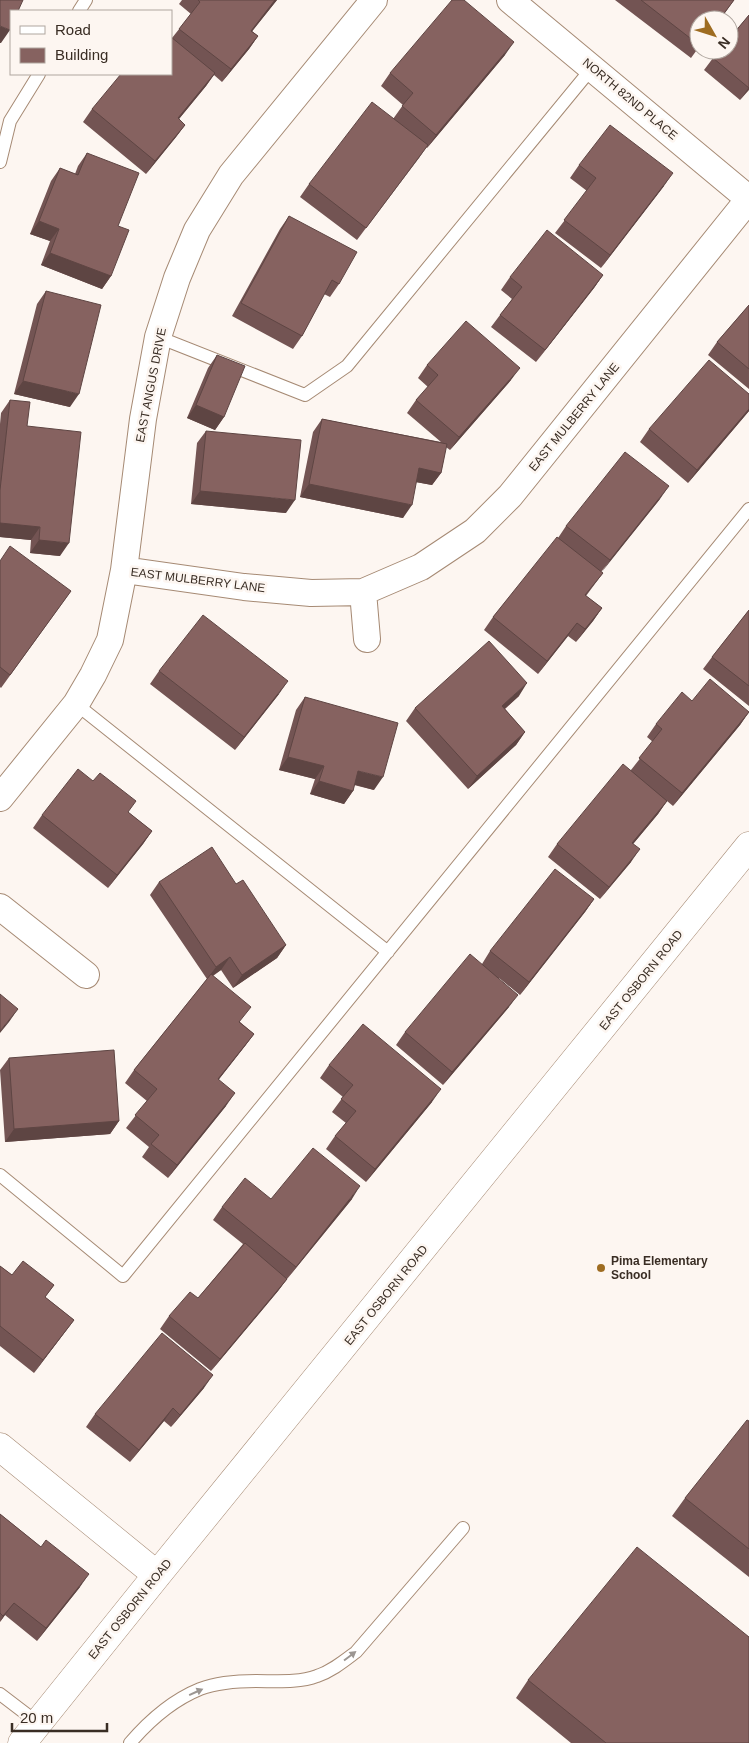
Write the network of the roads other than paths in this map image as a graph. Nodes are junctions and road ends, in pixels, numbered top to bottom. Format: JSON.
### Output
{"nodes":[{"id":1,"x":374,"y":0,"type":"edge"},
{"id":2,"x":510,"y":0,"type":"edge"},
{"id":3,"x":592,"y":68,"type":"junction"},
{"id":4,"x":39,"y":75,"type":"edge"},
{"id":5,"x":0,"y":162,"type":"edge"},
{"id":6,"x":749,"y":199,"type":"edge"},
{"id":7,"x":158,"y":337,"type":"junction"},
{"id":8,"x":749,"y":510,"type":"edge"},
{"id":9,"x":124,"y":570,"type":"junction"},
{"id":10,"x":362,"y":592,"type":"junction"},
{"id":11,"x":367,"y":639,"type":"dead end"},
{"id":12,"x":76,"y":704,"type":"junction"},
{"id":13,"x":0,"y":798,"type":"edge"},
{"id":14,"x":749,"y":846,"type":"edge"},
{"id":15,"x":0,"y":907,"type":"edge"},
{"id":16,"x":388,"y":952,"type":"junction"},
{"id":17,"x":86,"y":975,"type":"dead end"},
{"id":18,"x":0,"y":1175,"type":"edge"},
{"id":19,"x":0,"y":1447,"type":"edge"},
{"id":20,"x":463,"y":1528,"type":"dead end"},
{"id":21,"x":157,"y":1575,"type":"junction"},
{"id":22,"x":0,"y":1694,"type":"edge"},
{"id":23,"x":30,"y":1733,"type":"edge"},
{"id":24,"x":130,"y":1743,"type":"edge"}],
"edges":[{"from":1,"to":7,"type":"street","name":"EAST ANGUS DRIVE"},
{"from":2,"to":3,"type":"street","name":"NORTH 82ND PLACE"},
{"from":3,"to":6,"type":"street","name":"NORTH 82ND PLACE"},
{"from":3,"to":7,"type":"lane"},
{"from":4,"to":5,"type":"lane"},
{"from":6,"to":10,"type":"street","name":"EAST MULBERRY LANE"},
{"from":7,"to":9,"type":"street","name":"EAST ANGUS DRIVE"},
{"from":8,"to":16,"type":"lane"},
{"from":9,"to":10,"type":"street","name":"EAST MULBERRY LANE"},
{"from":9,"to":12,"type":"street","name":"EAST ANGUS DRIVE"},
{"from":10,"to":11,"type":"street"},
{"from":12,"to":13,"type":"street","name":"EAST ANGUS DRIVE"},
{"from":12,"to":16,"type":"lane"},
{"from":14,"to":21,"type":"street","name":"EAST OSBORN ROAD"},
{"from":15,"to":17,"type":"street"},
{"from":16,"to":18,"type":"lane"},
{"from":19,"to":21,"type":"street"},
{"from":24,"to":20,"type":"lane","one_way":true},
{"from":21,"to":23,"type":"street","name":"EAST OSBORN ROAD"},
{"from":22,"to":23,"type":"lane"}]}
